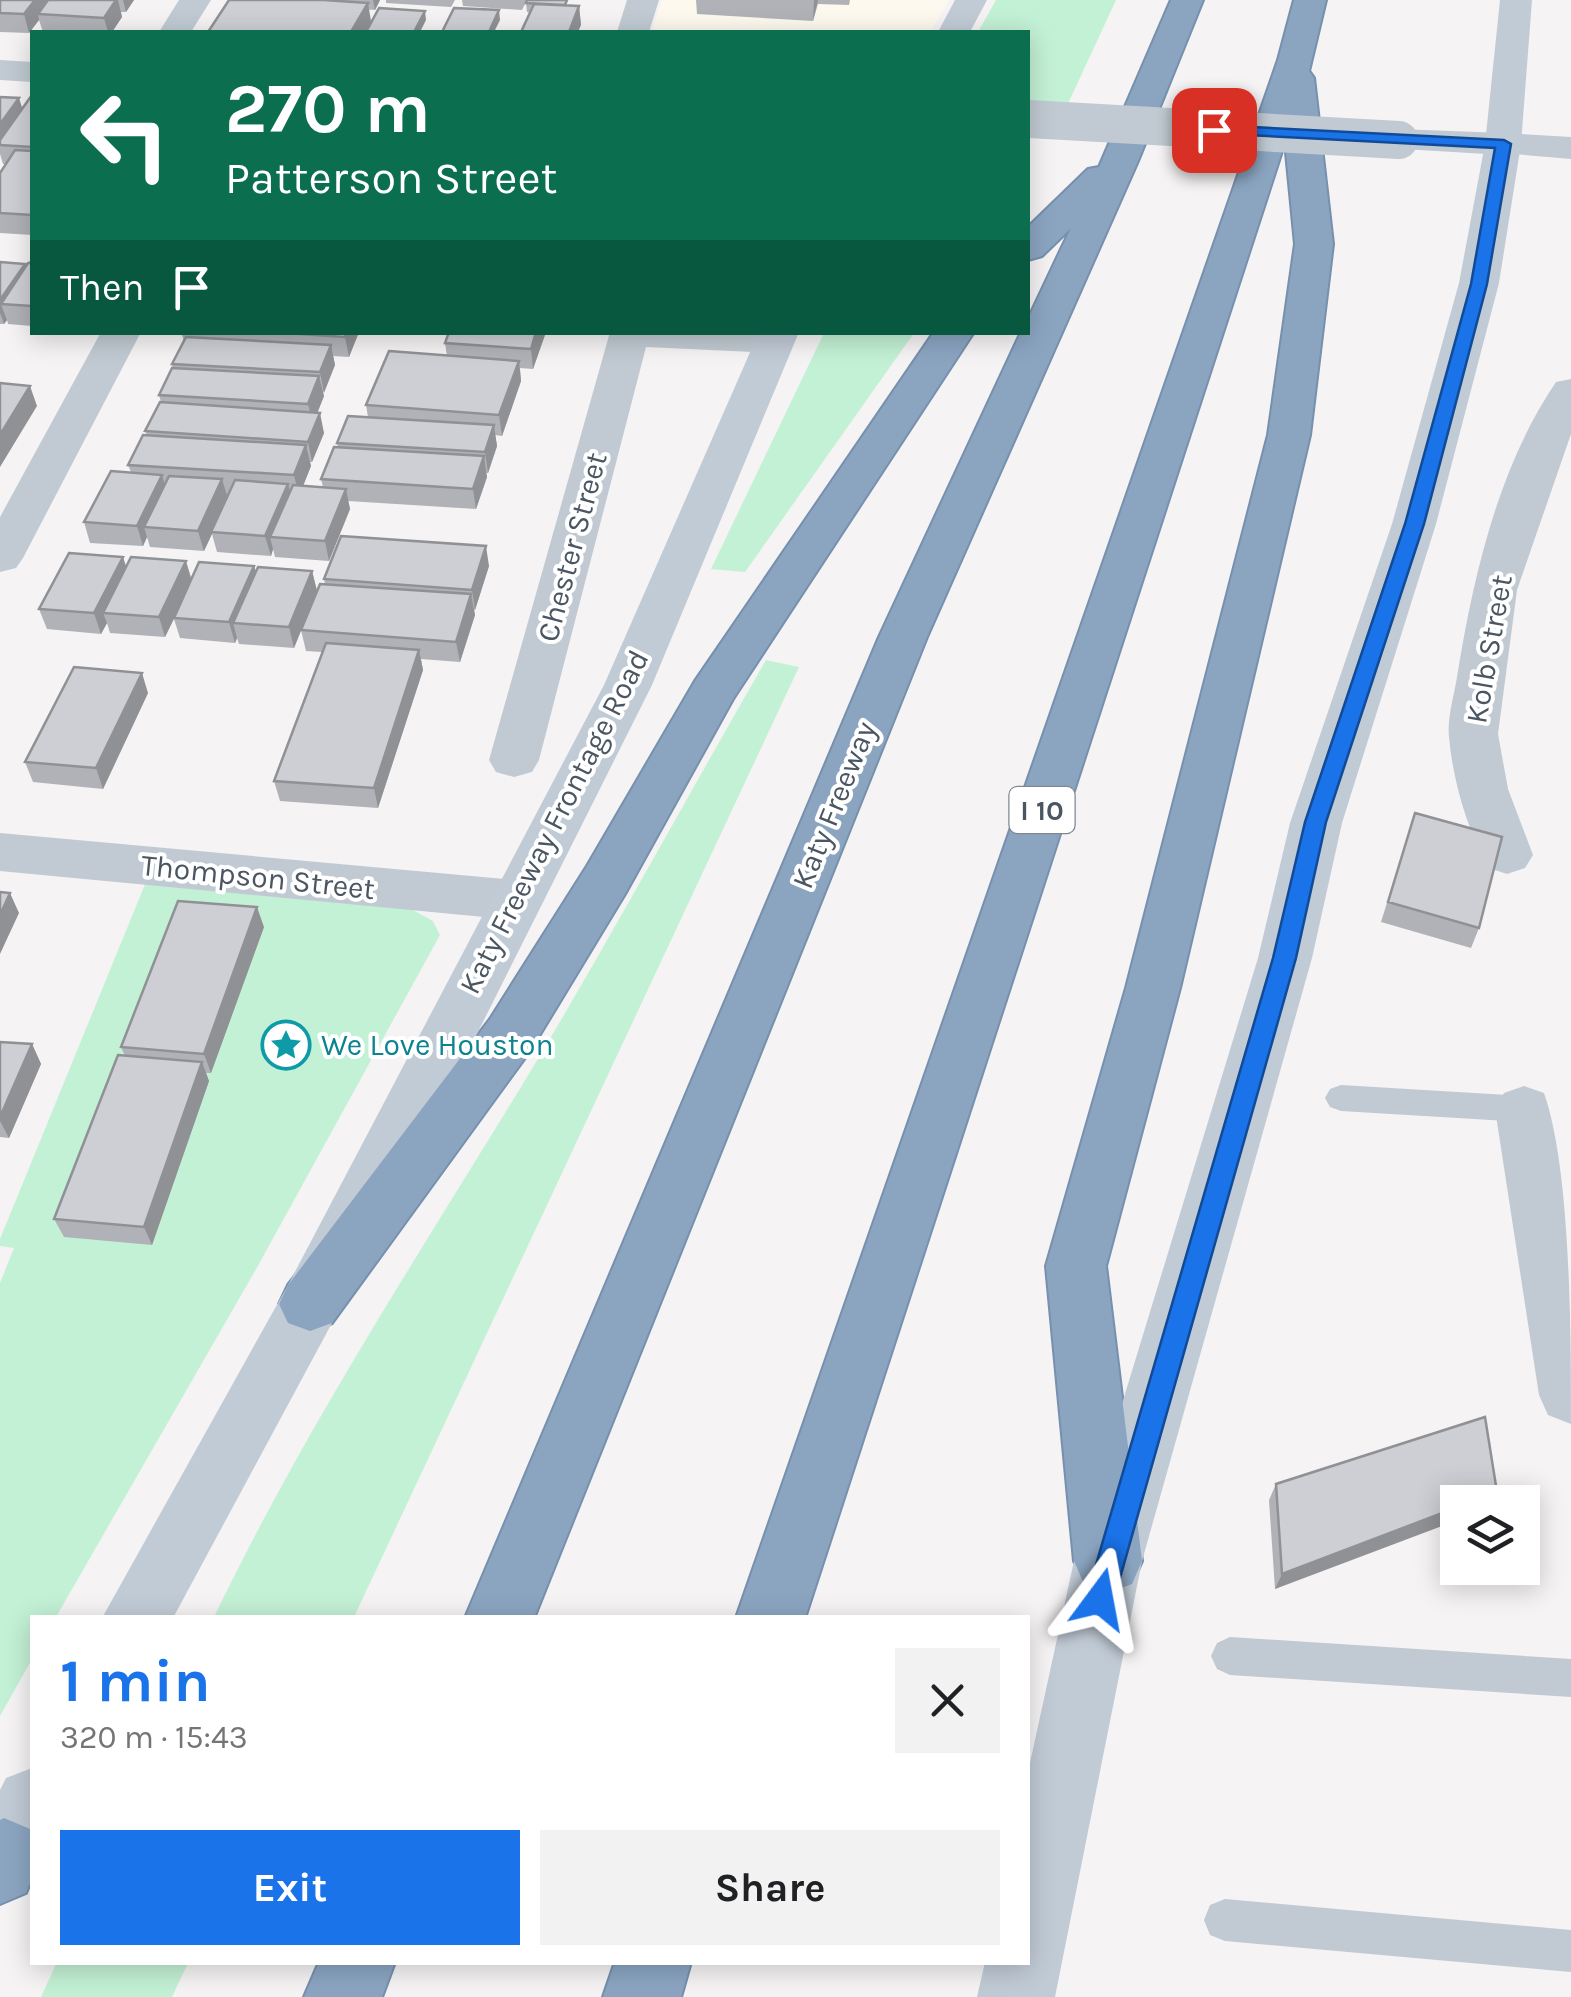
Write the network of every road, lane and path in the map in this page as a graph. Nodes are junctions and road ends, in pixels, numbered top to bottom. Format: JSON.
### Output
{"nodes":[{"id":1,"x":195,"y":0,"type":"edge"},
{"id":2,"x":643,"y":0,"type":"edge"},
{"id":3,"x":971,"y":0,"type":"edge"},
{"id":4,"x":1188,"y":0,"type":"edge"},
{"id":5,"x":1310,"y":0,"type":"edge"},
{"id":6,"x":1516,"y":0,"type":"edge"},
{"id":7,"x":176,"y":30,"type":"edge"},
{"id":8,"x":634,"y":30,"type":"edge"},
{"id":9,"x":955,"y":30,"type":"edge"},
{"id":10,"x":1295,"y":60,"type":"junction"},
{"id":11,"x":0,"y":70,"type":"edge"},
{"id":12,"x":30,"y":72,"type":"edge"},
{"id":13,"x":1030,"y":119,"type":"edge"},
{"id":14,"x":1504,"y":144,"type":"junction"},
{"id":15,"x":1571,"y":148,"type":"edge"},
{"id":16,"x":1128,"y":150,"type":"junction"},
{"id":17,"x":1030,"y":246,"type":"edge"},
{"id":18,"x":119,"y":335,"type":"edge"},
{"id":19,"x":629,"y":335,"type":"edge"},
{"id":20,"x":703,"y":335,"type":"edge"},
{"id":21,"x":952,"y":335,"type":"edge"},
{"id":22,"x":776,"y":337,"type":"edge"},
{"id":23,"x":1571,"y":391,"type":"edge"},
{"id":24,"x":0,"y":558,"type":"edge"},
{"id":25,"x":514,"y":760,"type":"dead end"},
{"id":26,"x":0,"y":852,"type":"edge"},
{"id":27,"x":1507,"y":855,"type":"dead end"},
{"id":28,"x":516,"y":900,"type":"junction"},
{"id":29,"x":1341,"y":1098,"type":"dead end"},
{"id":30,"x":1524,"y":1108,"type":"joint"},
{"id":31,"x":310,"y":1304,"type":"junction"},
{"id":32,"x":1571,"y":1395,"type":"edge"},
{"id":33,"x":1108,"y":1561,"type":"junction"},
{"id":34,"x":138,"y":1615,"type":"edge"},
{"id":35,"x":500,"y":1615,"type":"edge"},
{"id":36,"x":771,"y":1615,"type":"edge"},
{"id":37,"x":1230,"y":1656,"type":"dead end"},
{"id":38,"x":1571,"y":1678,"type":"edge"},
{"id":39,"x":1225,"y":1920,"type":"dead end"},
{"id":40,"x":1030,"y":1931,"type":"edge"},
{"id":41,"x":1571,"y":1952,"type":"edge"},
{"id":42,"x":356,"y":1965,"type":"edge"},
{"id":43,"x":653,"y":1965,"type":"edge"},
{"id":44,"x":1022,"y":1965,"type":"edge"},
{"id":45,"x":342,"y":1997,"type":"edge"},
{"id":46,"x":642,"y":1997,"type":"edge"},
{"id":47,"x":1016,"y":1997,"type":"edge"}],
"edges":[{"from":1,"to":7,"type":"street"},
{"from":2,"to":8,"type":"street"},
{"from":3,"to":9,"type":"main road"},
{"from":4,"to":16,"type":"highway","name":"Katy Freeway"},
{"from":5,"to":10,"type":"highway","number":"I 10"},
{"from":6,"to":14,"type":"main road"},
{"from":10,"to":33,"type":"highway"},
{"from":10,"to":36,"type":"highway","number":"I 10"},
{"from":11,"to":12,"type":"street"},
{"from":13,"to":14,"type":"street","bridge":true},
{"from":14,"to":15,"type":"street"},
{"from":14,"to":33,"type":"main road"},
{"from":16,"to":17,"type":"highway"},
{"from":16,"to":35,"type":"highway","name":"Katy Freeway"},
{"from":18,"to":24,"type":"street"},
{"from":19,"to":25,"type":"street","name":"Chester Street"},
{"from":20,"to":22,"type":"street","name":"Chester Street"},
{"from":21,"to":31,"type":"highway"},
{"from":22,"to":28,"type":"main road","name":"Katy Freeway Frontage Road"},
{"from":23,"to":27,"type":"street","name":"Kolb Street"},
{"from":26,"to":28,"type":"street","name":"Thompson Street"},
{"from":28,"to":31,"type":"main road","name":"Katy Freeway Frontage Road"},
{"from":29,"to":30,"type":"lane"},
{"from":30,"to":32,"type":"street"},
{"from":31,"to":34,"type":"main road","name":"Katy Freeway Frontage Road"},
{"from":33,"to":40,"type":"main road"},
{"from":37,"to":38,"type":"lane"},
{"from":39,"to":41,"type":"lane"},
{"from":42,"to":45,"type":"highway"},
{"from":43,"to":46,"type":"highway"},
{"from":44,"to":47,"type":"main road"}]}
